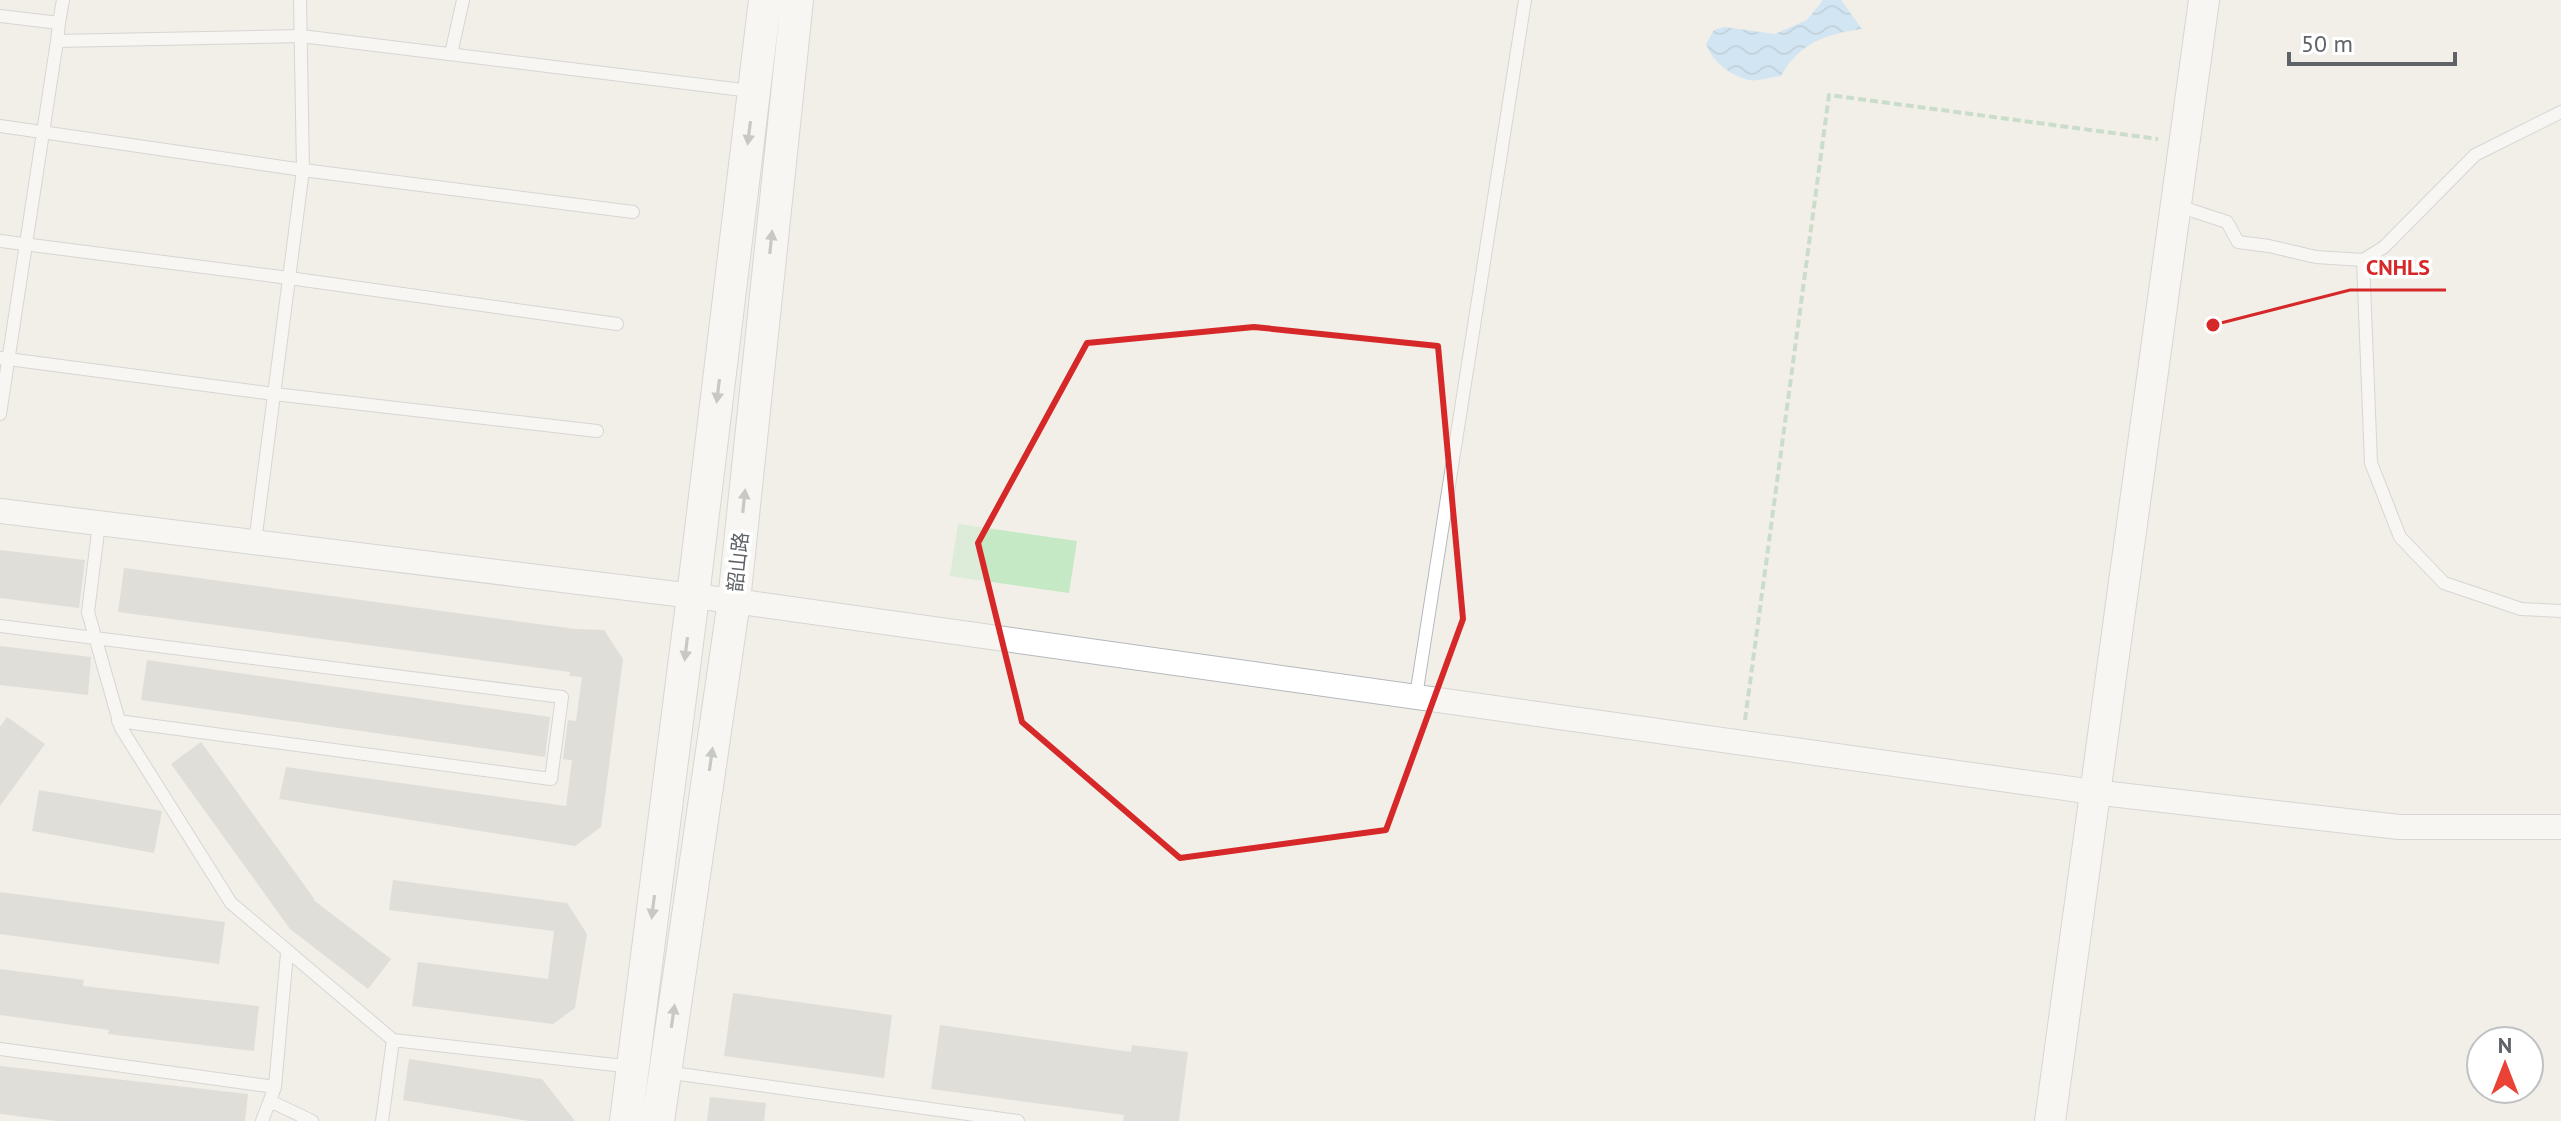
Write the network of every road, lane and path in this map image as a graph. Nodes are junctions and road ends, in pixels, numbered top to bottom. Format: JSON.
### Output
{"nodes":[{"id":1,"x":63,"y":0,"type":"edge"},
{"id":2,"x":300,"y":0,"type":"edge"},
{"id":3,"x":463,"y":0,"type":"edge"},
{"id":4,"x":765,"y":0,"type":"edge"},
{"id":5,"x":797,"y":0,"type":"edge"},
{"id":6,"x":1525,"y":0,"type":"edge"},
{"id":7,"x":2204,"y":0,"type":"edge"},
{"id":8,"x":0,"y":16,"type":"edge"},
{"id":9,"x":59,"y":23,"type":"junction"},
{"id":10,"x":301,"y":36,"type":"junction"},
{"id":11,"x":57,"y":41,"type":"junction"},
{"id":12,"x":451,"y":54,"type":"junction"},
{"id":13,"x":754,"y":91,"type":"junction"},
{"id":14,"x":2561,"y":112,"type":"edge"},
{"id":15,"x":0,"y":126,"type":"edge"},
{"id":16,"x":43,"y":131,"type":"junction"},
{"id":17,"x":2184,"y":142,"type":"junction"},
{"id":18,"x":303,"y":170,"type":"junction"},
{"id":19,"x":2175,"y":205,"type":"junction"},
{"id":20,"x":633,"y":212,"type":"dead end"},
{"id":21,"x":0,"y":241,"type":"edge"},
{"id":22,"x":26,"y":245,"type":"junction"},
{"id":23,"x":2363,"y":260,"type":"junction"},
{"id":24,"x":289,"y":278,"type":"junction"},
{"id":25,"x":617,"y":324,"type":"dead end"},
{"id":26,"x":4,"y":359,"type":"edge"},
{"id":27,"x":274,"y":394,"type":"junction"},
{"id":28,"x":0,"y":414,"type":"edge"},
{"id":29,"x":597,"y":431,"type":"dead end"},
{"id":30,"x":0,"y":511,"type":"edge"},
{"id":31,"x":99,"y":524,"type":"junction"},
{"id":32,"x":255,"y":542,"type":"junction"},
{"id":33,"x":693,"y":596,"type":"junction"},
{"id":34,"x":734,"y":601,"type":"junction"},
{"id":35,"x":2561,"y":611,"type":"edge"},
{"id":36,"x":0,"y":626,"type":"edge"},
{"id":37,"x":95,"y":636,"type":"junction"},
{"id":38,"x":1416,"y":696,"type":"junction"},
{"id":39,"x":118,"y":721,"type":"junction"},
{"id":40,"x":1742,"y":742,"type":"junction"},
{"id":41,"x":2093,"y":792,"type":"junction"},
{"id":42,"x":2561,"y":827,"type":"edge"},
{"id":43,"x":287,"y":953,"type":"junction"},
{"id":44,"x":393,"y":1040,"type":"junction"},
{"id":45,"x":0,"y":1049,"type":"edge"},
{"id":46,"x":633,"y":1067,"type":"junction"},
{"id":47,"x":665,"y":1072,"type":"junction"},
{"id":48,"x":275,"y":1087,"type":"junction"},
{"id":49,"x":270,"y":1101,"type":"junction"},
{"id":50,"x":262,"y":1121,"type":"edge"},
{"id":51,"x":312,"y":1121,"type":"edge"},
{"id":52,"x":382,"y":1121,"type":"edge"},
{"id":53,"x":626,"y":1121,"type":"edge"},
{"id":54,"x":658,"y":1121,"type":"edge"},
{"id":55,"x":1018,"y":1121,"type":"edge"},
{"id":56,"x":2050,"y":1121,"type":"edge"}],
"edges":[{"from":1,"to":9,"type":"lane"},
{"from":2,"to":10,"type":"lane"},
{"from":3,"to":12,"type":"lane"},
{"from":4,"to":13,"type":"main road","name":"韶山路"},
{"from":34,"to":5,"type":"main road","name":"韶山路","one_way":true},
{"from":6,"to":38,"type":"lane"},
{"from":7,"to":17,"type":"street"},
{"from":8,"to":9,"type":"lane"},
{"from":9,"to":11,"type":"lane"},
{"from":10,"to":11,"type":"lane"},
{"from":10,"to":12,"type":"lane"},
{"from":10,"to":18,"type":"lane"},
{"from":11,"to":16,"type":"lane"},
{"from":12,"to":13,"type":"lane"},
{"from":13,"to":33,"type":"main road","name":"韶山路","one_way":true},
{"from":14,"to":23,"type":"lane"},
{"from":15,"to":16,"type":"lane"},
{"from":16,"to":18,"type":"lane"},
{"from":16,"to":22,"type":"lane"},
{"from":17,"to":19,"type":"street"},
{"from":17,"to":40,"type":"path"},
{"from":18,"to":20,"type":"lane"},
{"from":18,"to":24,"type":"lane"},
{"from":19,"to":23,"type":"lane"},
{"from":19,"to":41,"type":"street"},
{"from":21,"to":22,"type":"lane"},
{"from":22,"to":24,"type":"lane"},
{"from":22,"to":26,"type":"lane"},
{"from":23,"to":35,"type":"lane"},
{"from":24,"to":25,"type":"lane"},
{"from":24,"to":27,"type":"lane"},
{"from":26,"to":27,"type":"lane"},
{"from":26,"to":28,"type":"lane"},
{"from":27,"to":29,"type":"lane"},
{"from":27,"to":32,"type":"lane"},
{"from":30,"to":31,"type":"street"},
{"from":31,"to":32,"type":"street"},
{"from":31,"to":37,"type":"lane"},
{"from":32,"to":33,"type":"street"},
{"from":33,"to":34,"type":"street"},
{"from":33,"to":46,"type":"main road","name":"韶山路","one_way":true},
{"from":34,"to":38,"type":"street"},
{"from":47,"to":34,"type":"main road","name":"韶山路","one_way":true},
{"from":36,"to":37,"type":"lane"},
{"from":37,"to":39,"type":"lane"},
{"from":37,"to":39,"type":"lane"},
{"from":38,"to":40,"type":"street"},
{"from":39,"to":43,"type":"lane"},
{"from":40,"to":41,"type":"street"},
{"from":41,"to":42,"type":"street"},
{"from":41,"to":56,"type":"street"},
{"from":43,"to":44,"type":"lane"},
{"from":43,"to":48,"type":"lane"},
{"from":44,"to":46,"type":"lane"},
{"from":44,"to":52,"type":"lane"},
{"from":45,"to":48,"type":"lane"},
{"from":46,"to":53,"type":"main road","name":"韶山路"},
{"from":47,"to":54,"type":"main road","name":"韶山路"},
{"from":47,"to":55,"type":"lane"},
{"from":48,"to":49,"type":"lane"},
{"from":49,"to":50,"type":"lane"},
{"from":49,"to":51,"type":"lane"}]}
